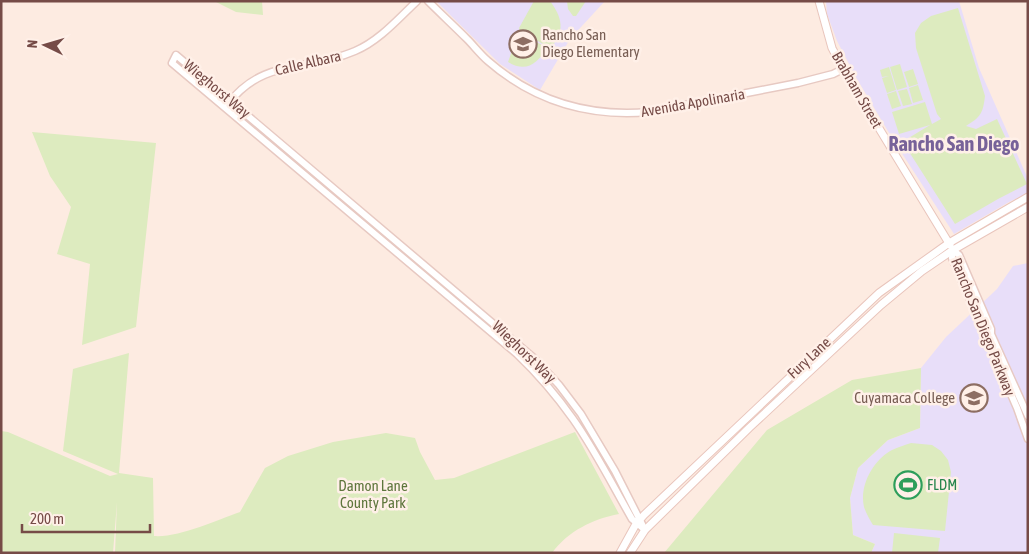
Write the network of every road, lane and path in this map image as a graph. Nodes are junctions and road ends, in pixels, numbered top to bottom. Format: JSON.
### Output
{"nodes":[{"id":1,"x":417,"y":1,"type":"edge"},
{"id":2,"x":428,"y":1,"type":"edge"},
{"id":3,"x":819,"y":1,"type":"edge"},
{"id":4,"x":843,"y":69,"type":"junction"},
{"id":5,"x":230,"y":100,"type":"junction"},
{"id":6,"x":225,"y":108,"type":"junction"},
{"id":7,"x":1028,"y":197,"type":"edge"},
{"id":8,"x":1028,"y":207,"type":"edge"},
{"id":9,"x":951,"y":246,"type":"junction"},
{"id":10,"x":1017,"y":408,"type":"junction"},
{"id":11,"x":1028,"y":418,"type":"edge"},
{"id":12,"x":1028,"y":439,"type":"edge"},
{"id":13,"x":638,"y":522,"type":"junction"},
{"id":14,"x":645,"y":530,"type":"junction"},
{"id":15,"x":620,"y":553,"type":"edge"},
{"id":16,"x":630,"y":553,"type":"edge"}],
"edges":[{"from":1,"to":5,"type":"street","name":"Calle Albara"},
{"from":2,"to":4,"type":"street","name":"Avenida Apolinaria"},
{"from":3,"to":4,"type":"main road","name":"Brabham Street"},
{"from":4,"to":9,"type":"main road","name":"Brabham Street"},
{"from":5,"to":6,"type":"street","name":"Calle Albara"},
{"from":5,"to":6,"type":"street","name":"Wieghorst Way"},
{"from":5,"to":13,"type":"street","name":"Wieghorst Way"},
{"from":6,"to":13,"type":"street","name":"Wieghorst Way"},
{"from":7,"to":9,"type":"main road","name":"Fury Lane"},
{"from":8,"to":9,"type":"main road","name":"Fury Lane"},
{"from":9,"to":10,"type":"street","name":"Rancho San Diego Parkway"},
{"from":9,"to":11,"type":"street","name":"Rancho San Diego Parkway"},
{"from":9,"to":13,"type":"main road","name":"Fury Lane"},
{"from":9,"to":14,"type":"main road","name":"Fury Lane"},
{"from":10,"to":11,"type":"street"},
{"from":10,"to":12,"type":"street","name":"Rancho San Diego Parkway"},
{"from":13,"to":14,"type":"street","name":"Wieghorst Way"},
{"from":13,"to":15,"type":"main road","name":"Fury Lane"},
{"from":14,"to":16,"type":"main road","name":"Fury Lane"}]}
